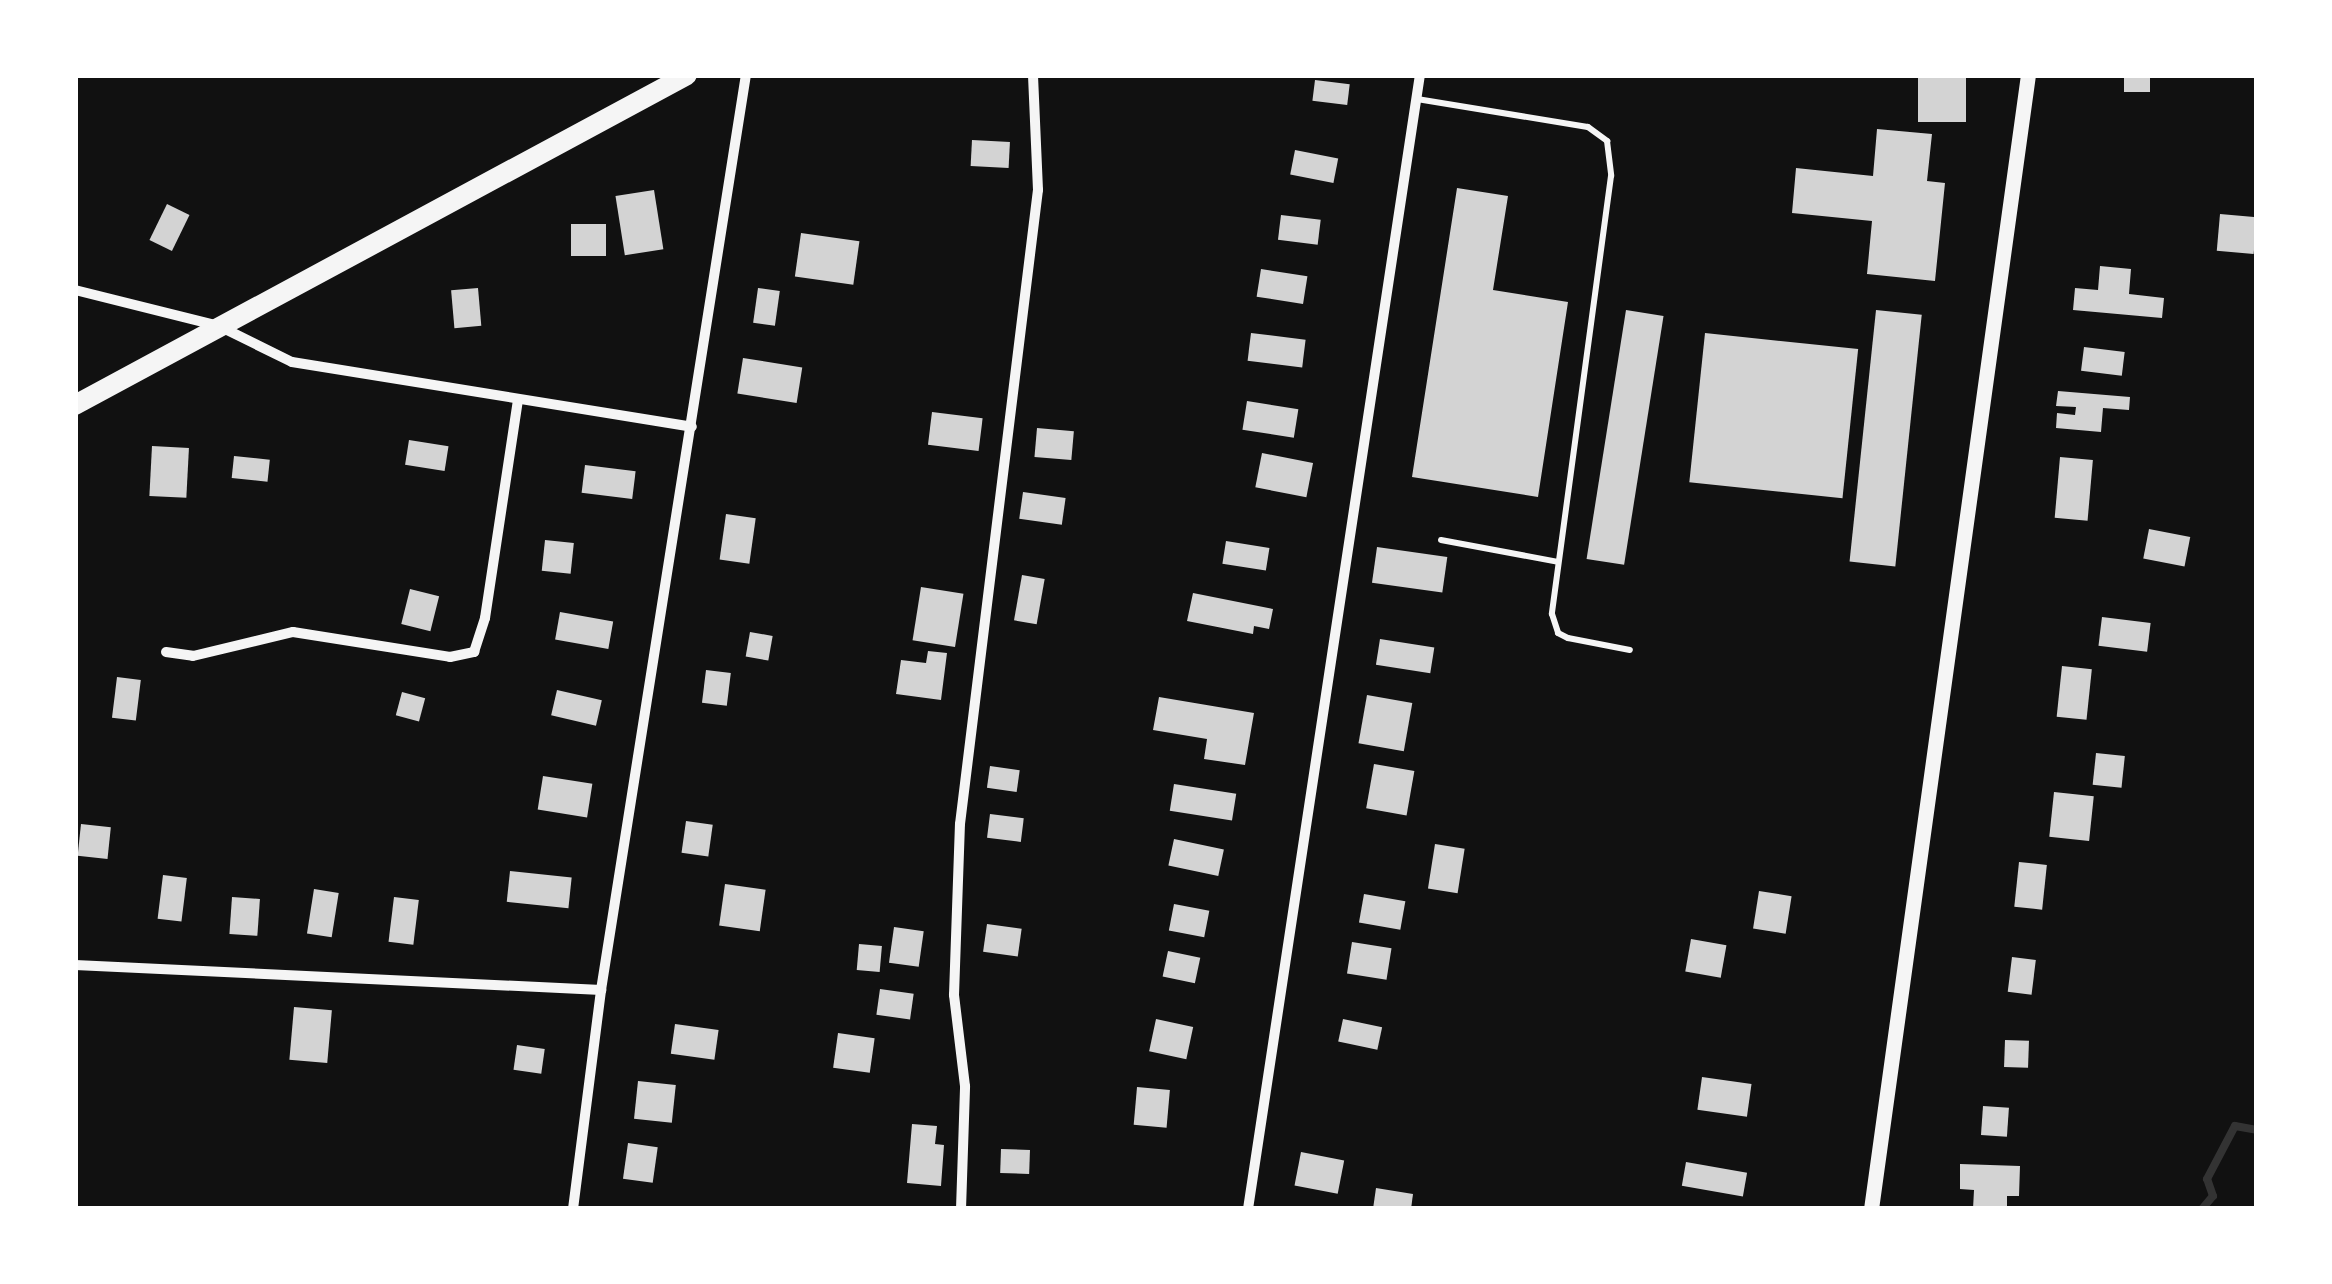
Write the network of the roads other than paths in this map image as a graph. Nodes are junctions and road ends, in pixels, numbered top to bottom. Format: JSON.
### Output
{"nodes":[{"id":1,"x":687,"y":75,"type":"edge"},
{"id":2,"x":746,"y":75,"type":"edge"},
{"id":3,"x":1034,"y":75,"type":"edge"},
{"id":4,"x":1420,"y":75,"type":"edge"},
{"id":5,"x":2028,"y":75,"type":"edge"},
{"id":6,"x":1417,"y":99,"type":"junction"},
{"id":7,"x":75,"y":290,"type":"edge"},
{"id":8,"x":219,"y":326,"type":"junction"},
{"id":9,"x":518,"y":400,"type":"junction"},
{"id":10,"x":75,"y":405,"type":"edge"},
{"id":11,"x":692,"y":427,"type":"junction"},
{"id":12,"x":1441,"y":540,"type":"dead end"},
{"id":13,"x":1558,"y":562,"type":"junction"},
{"id":14,"x":1630,"y":650,"type":"dead end"},
{"id":15,"x":166,"y":652,"type":"dead end"},
{"id":16,"x":75,"y":965,"type":"edge"},
{"id":17,"x":601,"y":990,"type":"junction"},
{"id":18,"x":573,"y":1209,"type":"edge"},
{"id":19,"x":961,"y":1209,"type":"edge"},
{"id":20,"x":1248,"y":1209,"type":"edge"},
{"id":21,"x":1871,"y":1209,"type":"edge"}],
"edges":[{"from":1,"to":8,"type":"main road"},
{"from":2,"to":11,"type":"street"},
{"from":3,"to":19,"type":"street"},
{"from":4,"to":6,"type":"street"},
{"from":5,"to":21,"type":"street"},
{"from":6,"to":13,"type":"lane"},
{"from":6,"to":20,"type":"street"},
{"from":7,"to":8,"type":"street"},
{"from":8,"to":9,"type":"street"},
{"from":8,"to":10,"type":"main road"},
{"from":9,"to":11,"type":"street"},
{"from":9,"to":15,"type":"street"},
{"from":11,"to":17,"type":"street"},
{"from":12,"to":13,"type":"lane"},
{"from":13,"to":14,"type":"lane"},
{"from":16,"to":17,"type":"street"},
{"from":17,"to":18,"type":"street"}]}
